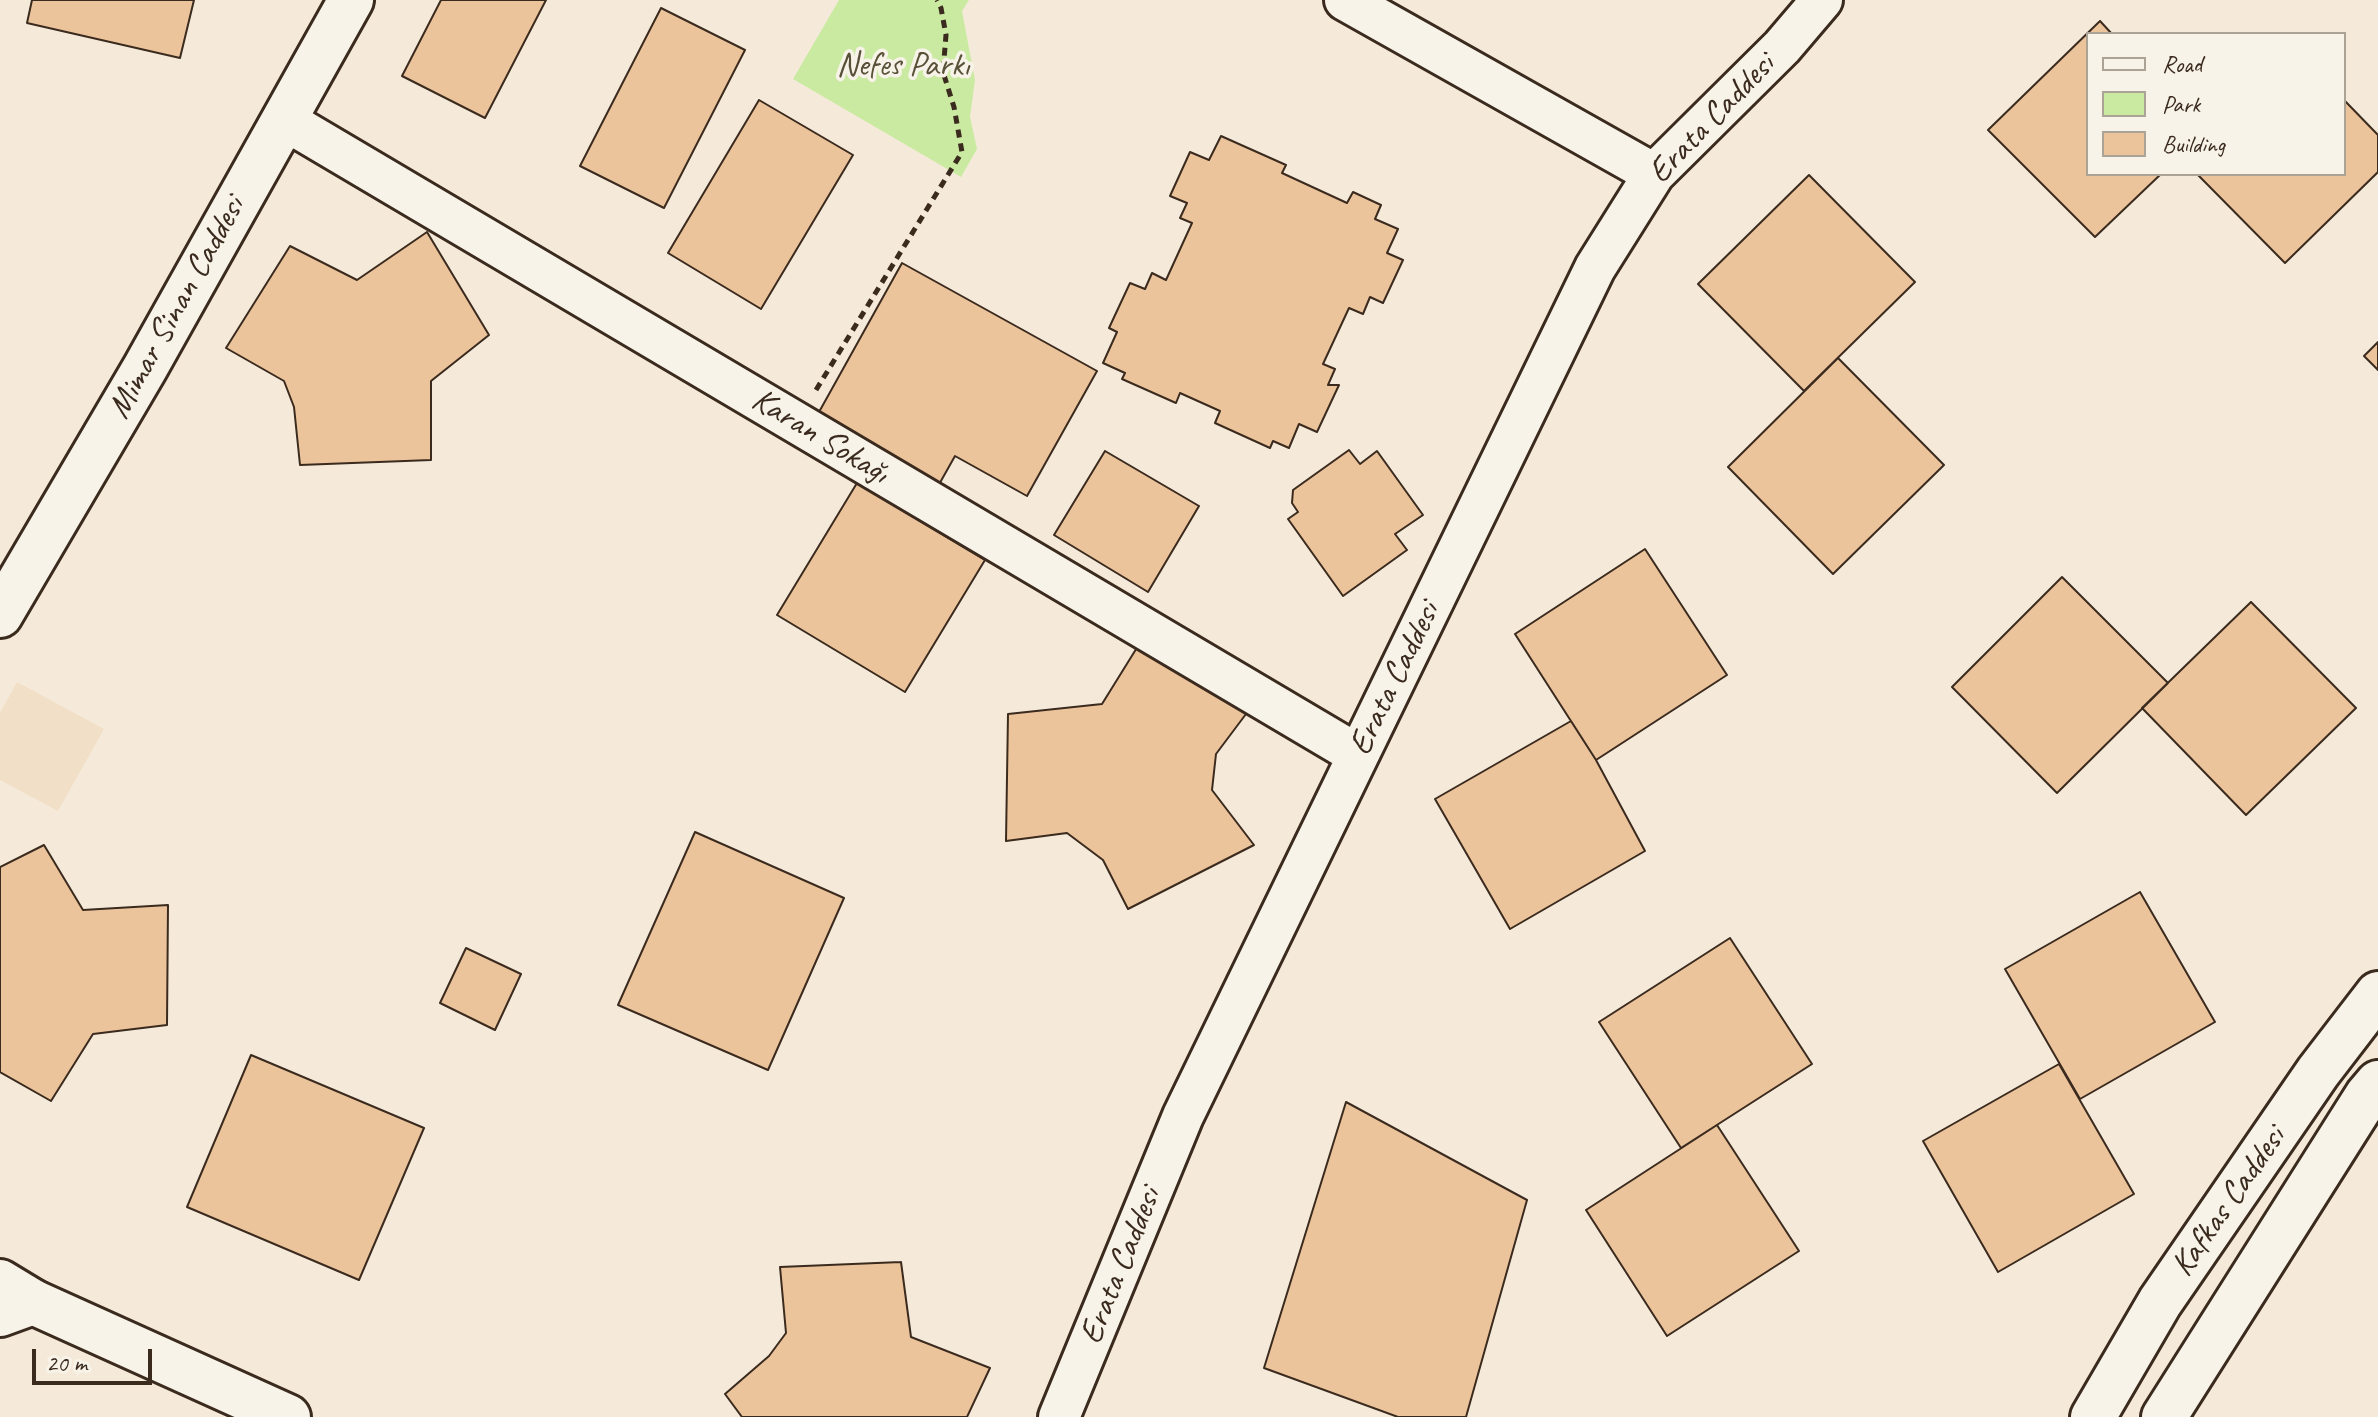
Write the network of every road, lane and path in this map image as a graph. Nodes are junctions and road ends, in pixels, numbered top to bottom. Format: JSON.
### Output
{"nodes":[{"id":1,"x":351,"y":0,"type":"edge"},
{"id":2,"x":937,"y":0,"type":"edge"},
{"id":3,"x":1345,"y":0,"type":"edge"},
{"id":4,"x":1822,"y":0,"type":"edge"},
{"id":5,"x":283,"y":119,"type":"junction"},
{"id":6,"x":1654,"y":174,"type":"junction"},
{"id":7,"x":796,"y":423,"type":"junction"},
{"id":8,"x":0,"y":615,"type":"edge"},
{"id":9,"x":1358,"y":755,"type":"junction"},
{"id":10,"x":2378,"y":994,"type":"edge"},
{"id":11,"x":2378,"y":1083,"type":"edge"},
{"id":12,"x":8,"y":1298,"type":"edge"},
{"id":13,"x":288,"y":1417,"type":"edge"},
{"id":14,"x":1059,"y":1417,"type":"edge"},
{"id":15,"x":2093,"y":1417,"type":"edge"},
{"id":16,"x":2164,"y":1417,"type":"edge"}],
"edges":[{"from":1,"to":5,"type":"street","name":"Mimar Sinan Caddesi"},
{"from":2,"to":7,"type":"path"},
{"from":3,"to":6,"type":"street"},
{"from":4,"to":6,"type":"street","name":"Erata Caddesi"},
{"from":5,"to":7,"type":"street","name":"Karan Sokağı"},
{"from":5,"to":8,"type":"street","name":"Mimar Sinan Caddesi"},
{"from":6,"to":9,"type":"street","name":"Erata Caddesi"},
{"from":7,"to":9,"type":"street","name":"Karan Sokağı"},
{"from":9,"to":14,"type":"street","name":"Erata Caddesi"},
{"from":10,"to":15,"type":"street","name":"Kafkas Caddesi"},
{"from":11,"to":16,"type":"street","name":"Kafkas Caddesi"},
{"from":12,"to":13,"type":"street"}]}
